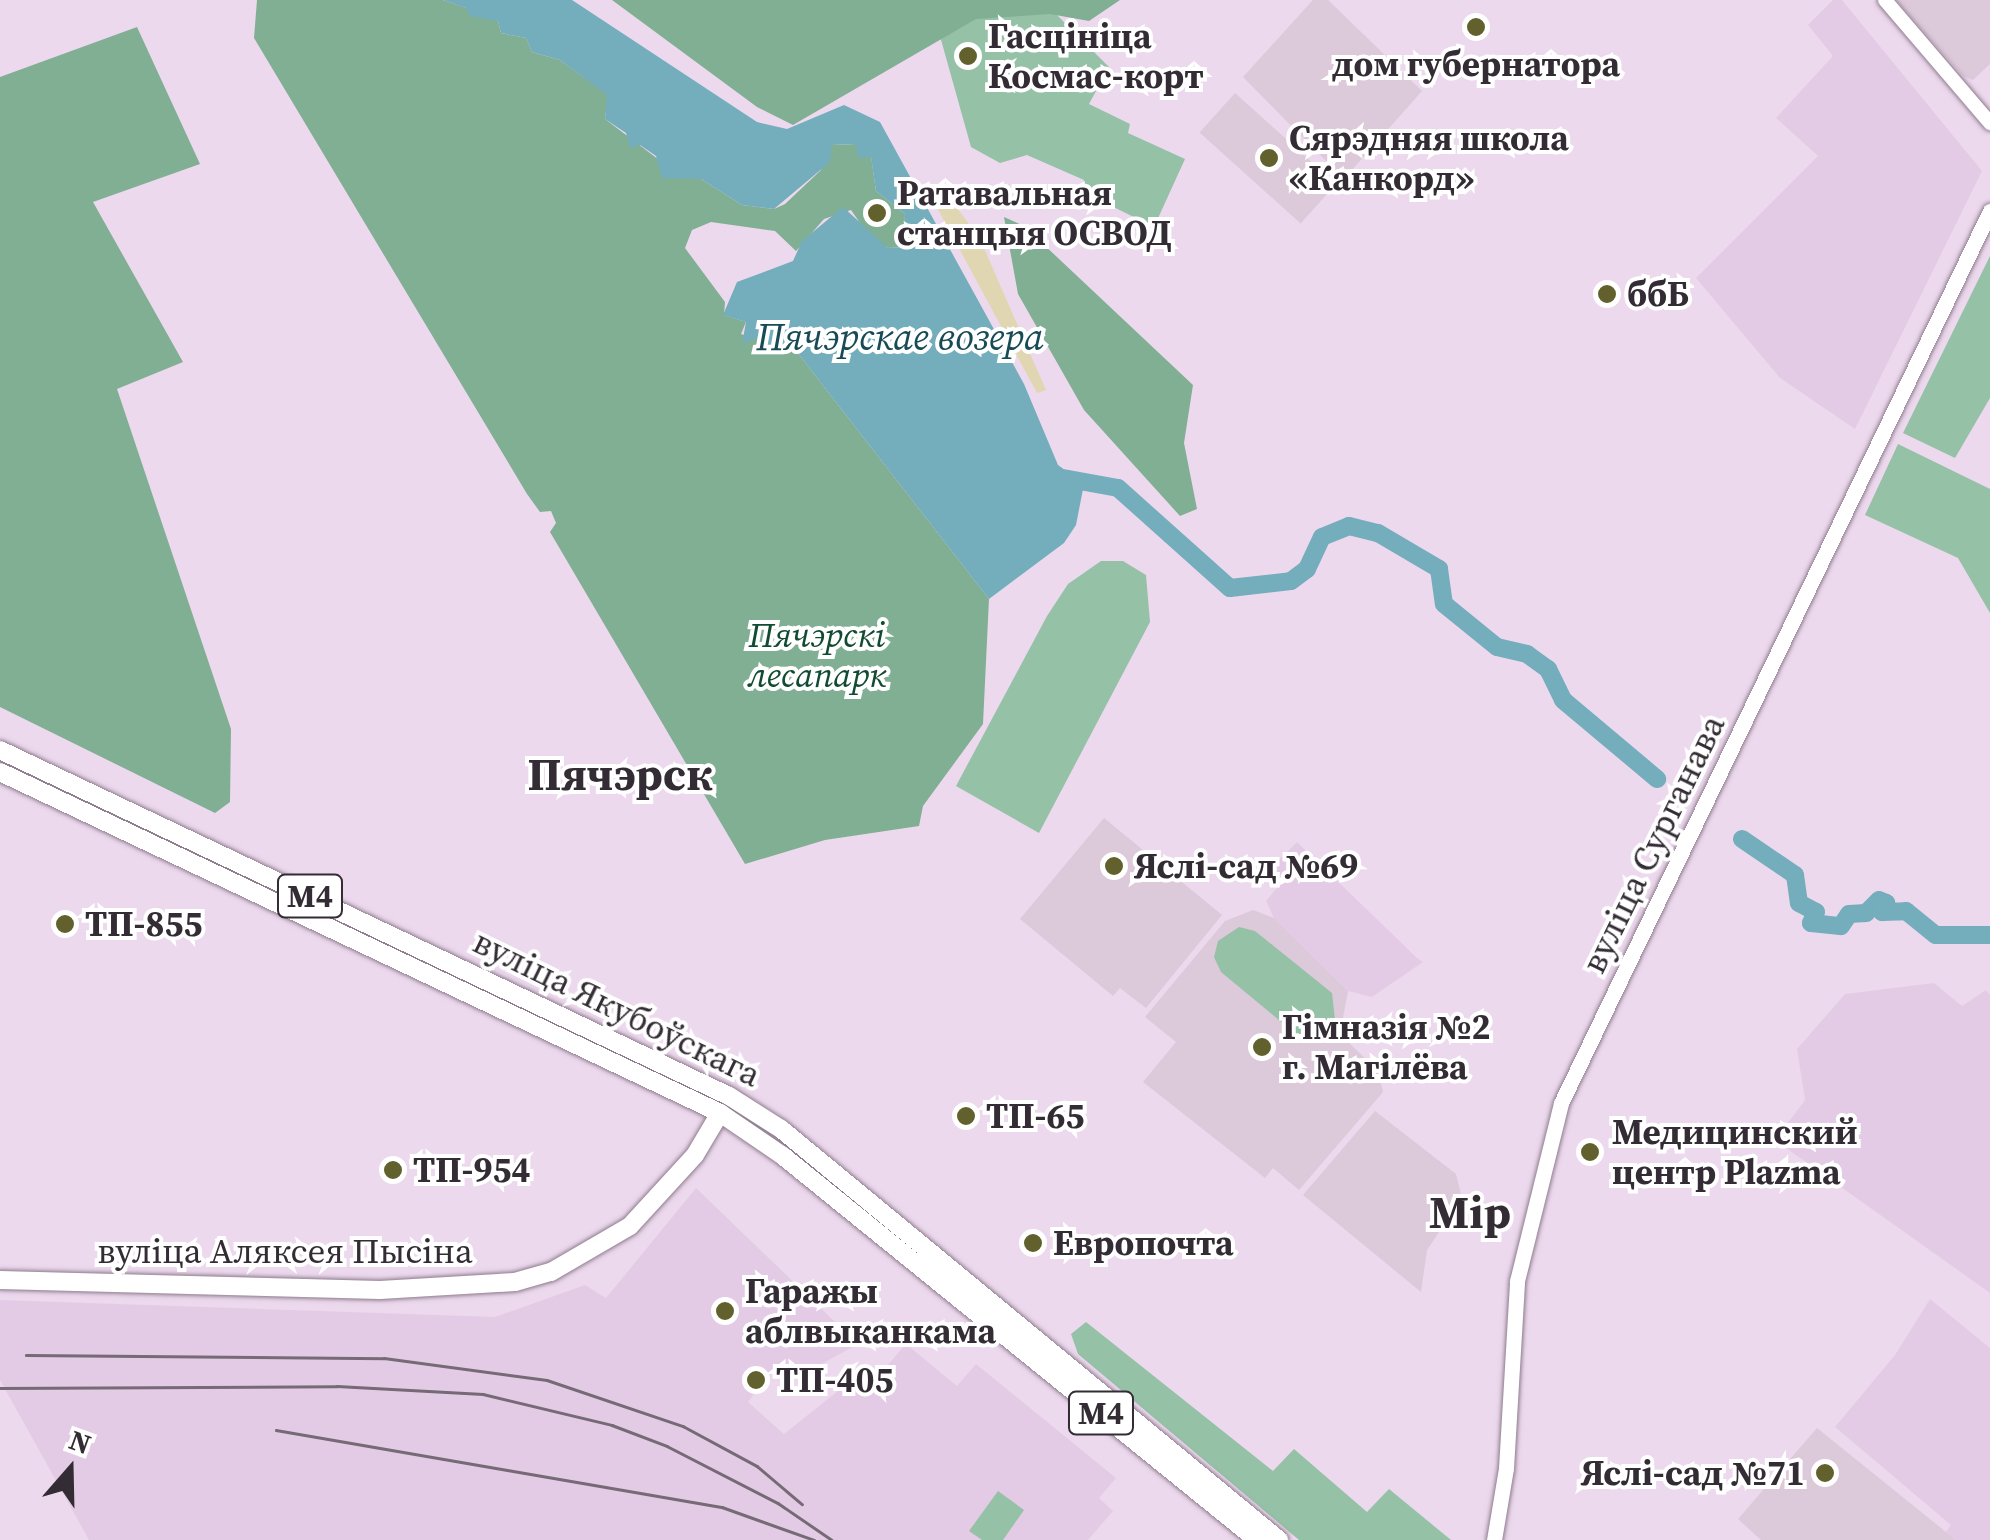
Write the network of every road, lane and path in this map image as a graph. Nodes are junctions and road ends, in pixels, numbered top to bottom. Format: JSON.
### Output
{"nodes":[{"id":1,"x":1885,"y":0,"type":"edge"},
{"id":2,"x":1990,"y":123,"type":"edge"},
{"id":3,"x":1990,"y":211,"type":"edge"},
{"id":4,"x":0,"y":750,"type":"edge"},
{"id":5,"x":0,"y":772,"type":"edge"},
{"id":6,"x":730,"y":1096,"type":"junction"},
{"id":7,"x":720,"y":1114,"type":"junction"},
{"id":8,"x":0,"y":1280,"type":"edge"},
{"id":9,"x":1257,"y":1540,"type":"edge"},
{"id":10,"x":1280,"y":1540,"type":"edge"},
{"id":11,"x":1494,"y":1540,"type":"edge"}],
"edges":[{"from":1,"to":2,"type":"street"},
{"from":3,"to":11,"type":"main road","name":"вуліца Сурганава"},
{"from":4,"to":6,"type":"main road","name":"вуліца Якубоўскага","number":"М4"},
{"from":5,"to":7,"type":"main road","name":"вуліца Якубоўскага","number":"М4"},
{"from":6,"to":7,"type":"main road","name":"вуліца Аляксея Пысіна"},
{"from":6,"to":10,"type":"main road","name":"вуліца Якубоўскага","number":"М4"},
{"from":7,"to":8,"type":"main road","name":"вуліца Аляксея Пысіна"},
{"from":7,"to":9,"type":"main road","name":"вуліца Якубоўскага","number":"М4"}]}
